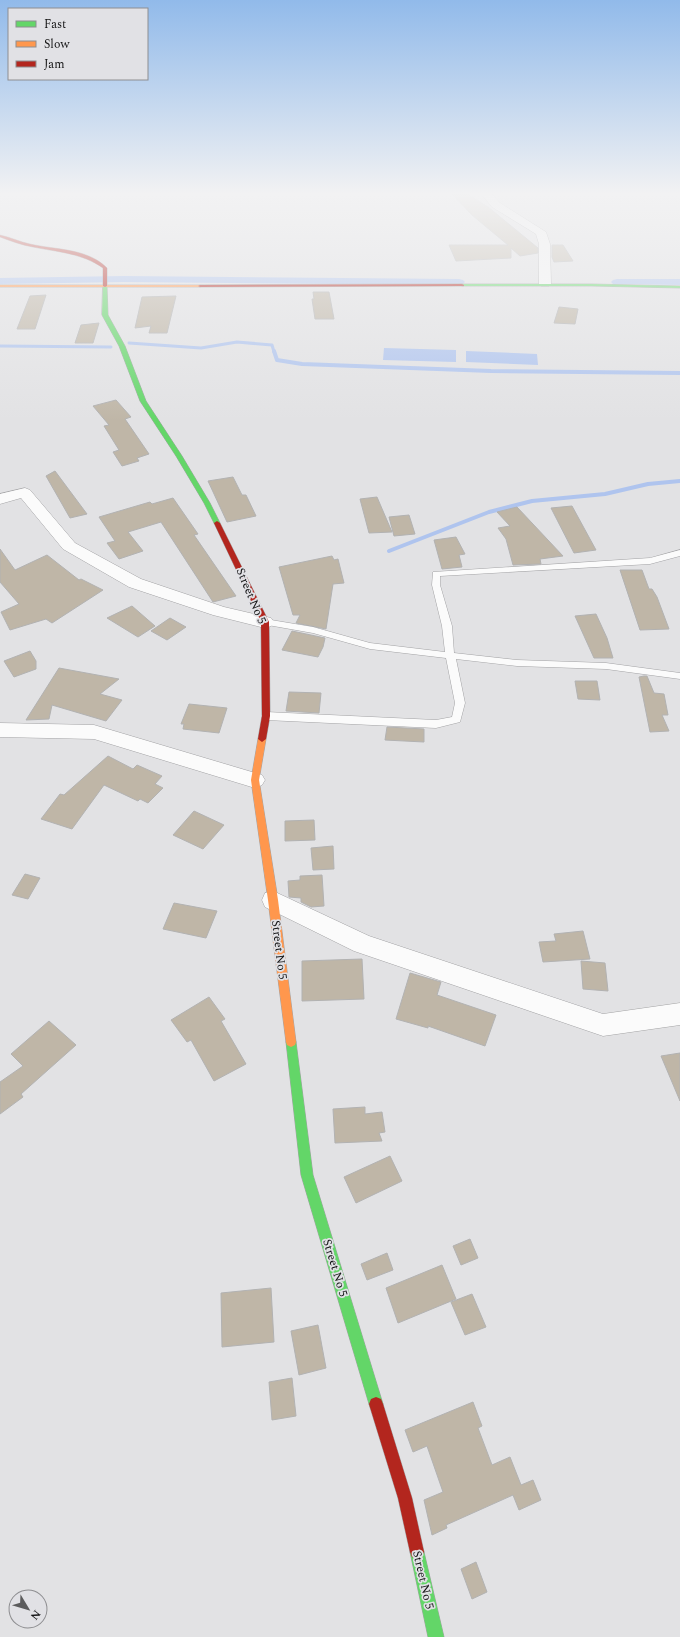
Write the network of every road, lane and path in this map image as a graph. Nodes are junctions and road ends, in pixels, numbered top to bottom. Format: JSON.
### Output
{"nodes":[{"id":1,"x":105,"y":268,"type":"edge"},
{"id":2,"x":545,"y":268,"type":"edge"},
{"id":3,"x":105,"y":281,"type":"junction"},
{"id":4,"x":545,"y":282,"type":"junction"},
{"id":5,"x":0,"y":286,"type":"edge"},
{"id":6,"x":680,"y":287,"type":"edge"},
{"id":7,"x":0,"y":499,"type":"edge"},
{"id":8,"x":680,"y":553,"type":"edge"},
{"id":9,"x":265,"y":622,"type":"junction"},
{"id":10,"x":450,"y":655,"type":"junction"},
{"id":11,"x":680,"y":676,"type":"edge"},
{"id":12,"x":266,"y":716,"type":"junction"},
{"id":13,"x":0,"y":730,"type":"edge"},
{"id":14,"x":255,"y":780,"type":"junction"},
{"id":15,"x":273,"y":900,"type":"junction"},
{"id":16,"x":680,"y":1014,"type":"edge"},
{"id":17,"x":436,"y":1637,"type":"edge"}],
"edges":[{"from":1,"to":3,"type":"street"},
{"from":2,"to":4,"type":"street"},
{"from":3,"to":4,"type":"street"},
{"from":3,"to":5,"type":"street"},
{"from":3,"to":9,"type":"street","name":"Street No 5"},
{"from":4,"to":6,"type":"street"},
{"from":7,"to":9,"type":"street"},
{"from":8,"to":10,"type":"lane"},
{"from":9,"to":10,"type":"lane"},
{"from":9,"to":12,"type":"street","name":"Street No 5"},
{"from":10,"to":11,"type":"lane"},
{"from":10,"to":12,"type":"lane"},
{"from":12,"to":14,"type":"street","name":"Street No 5"},
{"from":13,"to":14,"type":"street"},
{"from":14,"to":15,"type":"street","name":"Street No 5"},
{"from":15,"to":16,"type":"street"},
{"from":15,"to":17,"type":"street","name":"Street No 5"}]}
